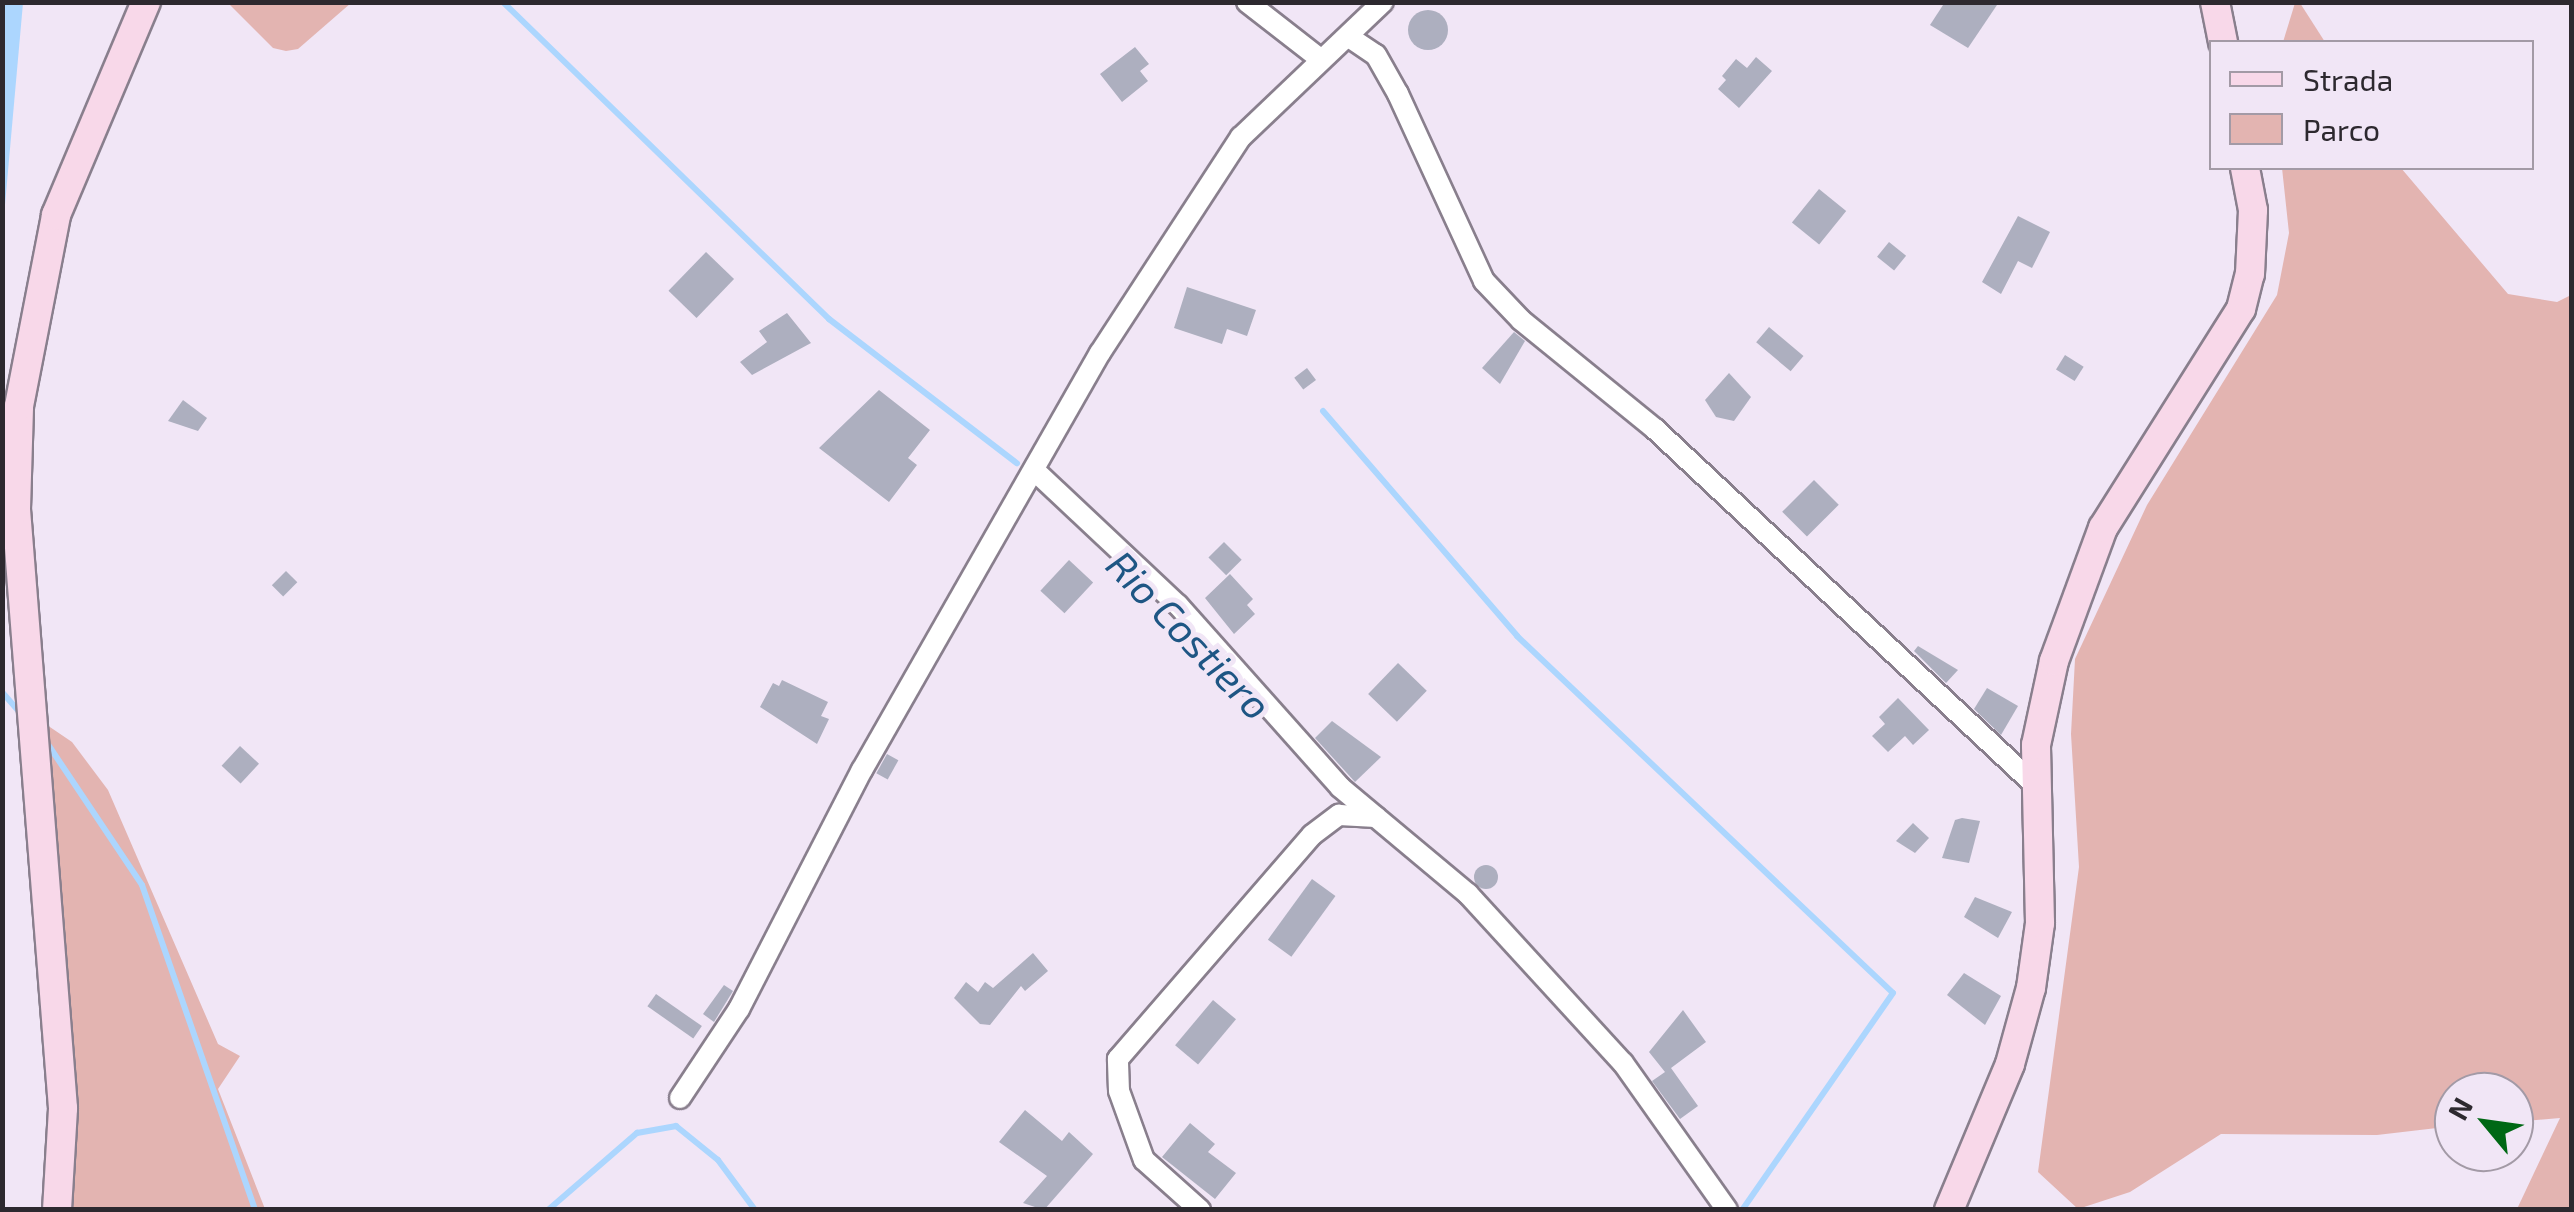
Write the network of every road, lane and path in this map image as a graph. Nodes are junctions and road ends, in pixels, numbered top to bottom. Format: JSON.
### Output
{"nodes":[{"id":1,"x":146,"y":2,"type":"edge"},
{"id":2,"x":1247,"y":2,"type":"edge"},
{"id":3,"x":1384,"y":2,"type":"edge"},
{"id":4,"x":2216,"y":2,"type":"edge"},
{"id":5,"x":1350,"y":36,"type":"junction"},
{"id":6,"x":2222,"y":40,"type":"edge"},
{"id":7,"x":1319,"y":58,"type":"junction"},
{"id":8,"x":2245,"y":170,"type":"edge"},
{"id":9,"x":1034,"y":470,"type":"junction"},
{"id":10,"x":2034,"y":784,"type":"junction"},
{"id":11,"x":1376,"y":817,"type":"junction"},
{"id":12,"x":680,"y":1098,"type":"dead end"},
{"id":13,"x":57,"y":1210,"type":"edge"},
{"id":14,"x":1200,"y":1210,"type":"edge"},
{"id":15,"x":1727,"y":1210,"type":"edge"},
{"id":16,"x":1950,"y":1210,"type":"edge"}],
"edges":[{"from":1,"to":13,"type":"street"},
{"from":2,"to":7,"type":"street"},
{"from":3,"to":5,"type":"street"},
{"from":4,"to":6,"type":"street"},
{"from":5,"to":7,"type":"street"},
{"from":5,"to":10,"type":"street"},
{"from":7,"to":9,"type":"street"},
{"from":8,"to":10,"type":"street"},
{"from":9,"to":11,"type":"street"},
{"from":9,"to":12,"type":"street"},
{"from":10,"to":16,"type":"street"},
{"from":11,"to":14,"type":"street"},
{"from":11,"to":15,"type":"street"}]}
